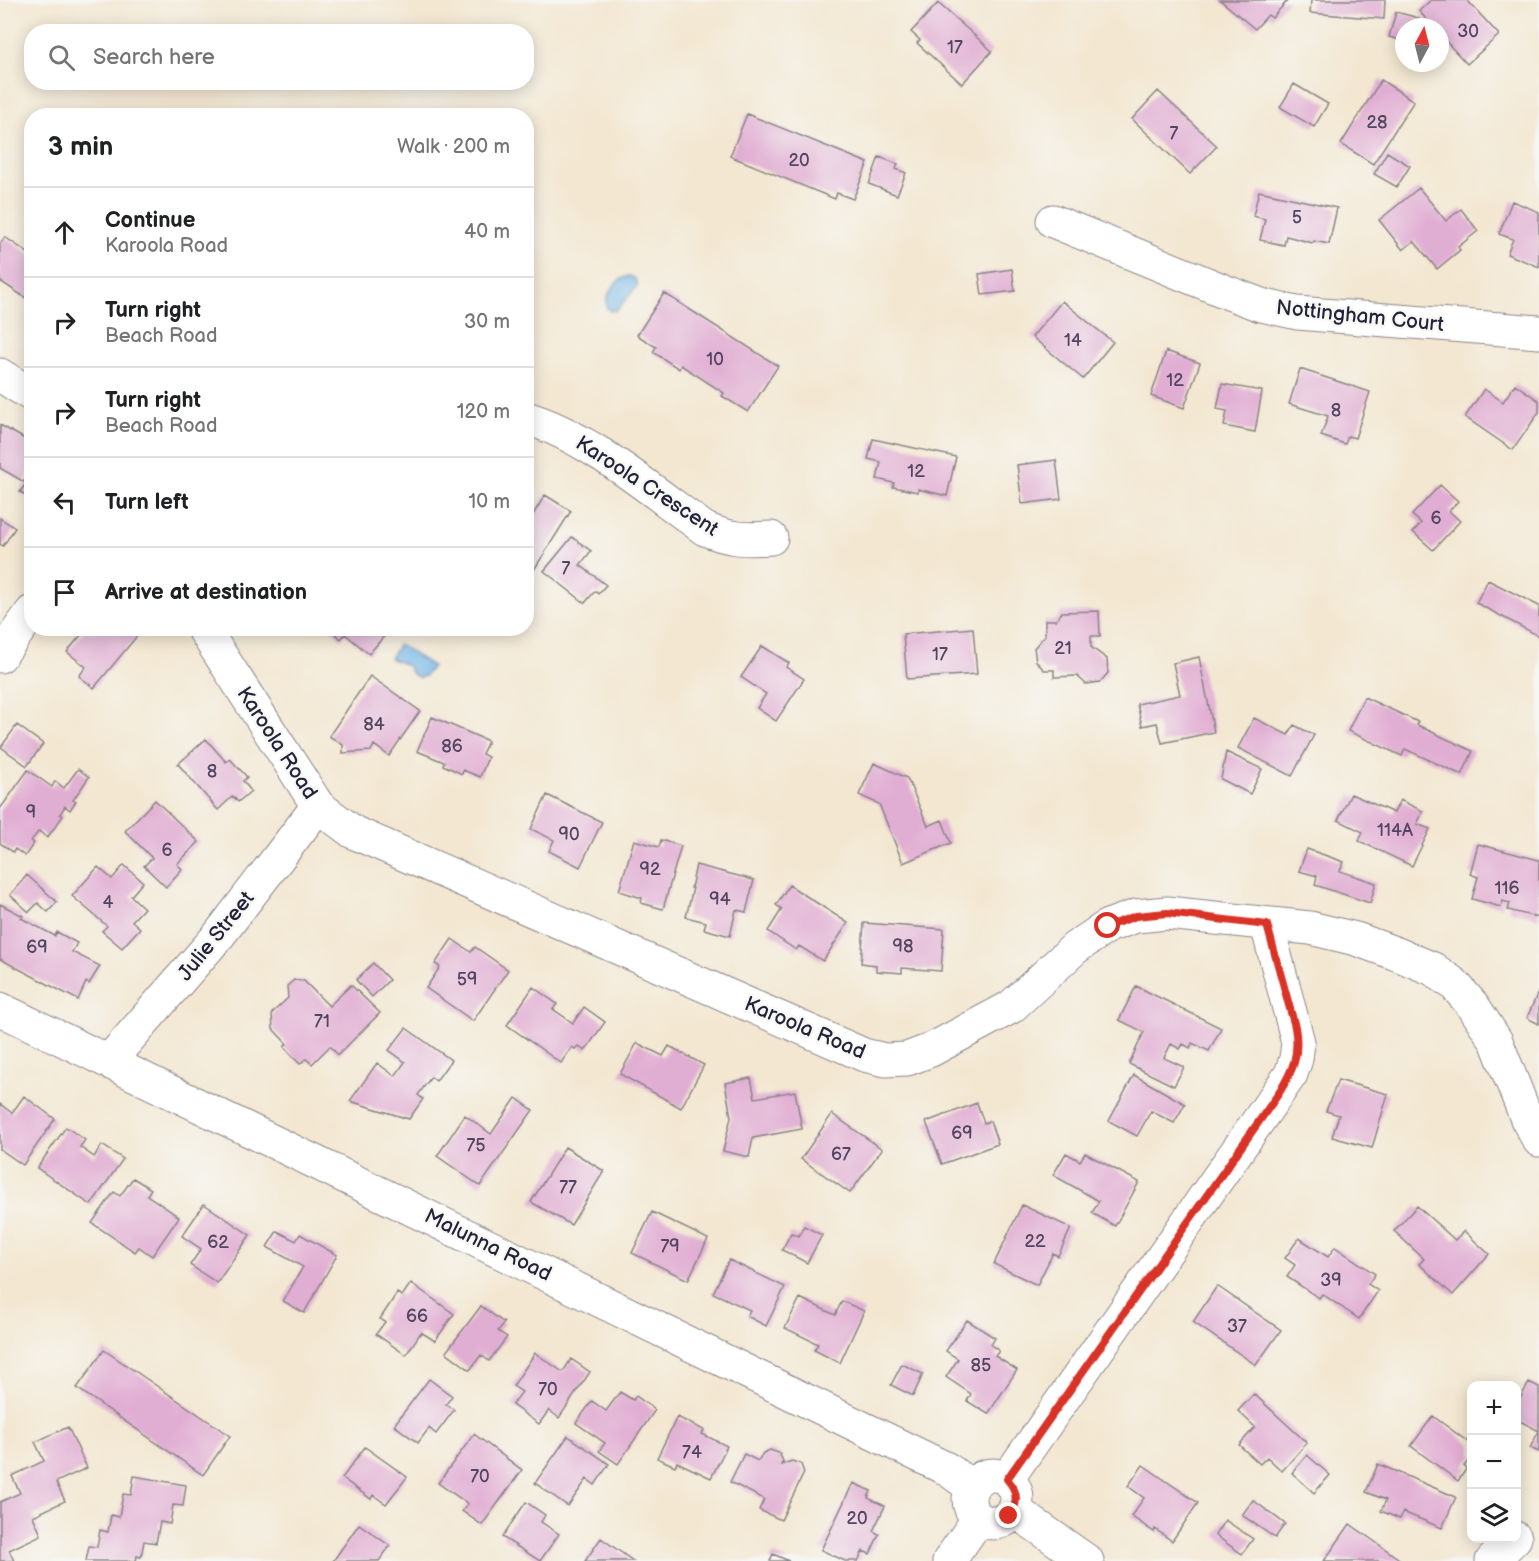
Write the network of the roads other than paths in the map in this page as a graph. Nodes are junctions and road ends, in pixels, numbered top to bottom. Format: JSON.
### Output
{"nodes":[{"id":1,"x":1053,"y":220,"type":"dead end"},
{"id":2,"x":1539,"y":332,"type":"edge"},
{"id":3,"x":0,"y":375,"type":"edge"},
{"id":4,"x":24,"y":390,"type":"edge"},
{"id":5,"x":534,"y":421,"type":"edge"},
{"id":6,"x":771,"y":538,"type":"dead end"},
{"id":7,"x":24,"y":623,"type":"edge"},
{"id":8,"x":208,"y":636,"type":"edge"},
{"id":9,"x":0,"y":656,"type":"edge"},
{"id":10,"x":318,"y":806,"type":"junction"},
{"id":11,"x":1267,"y":925,"type":"junction"},
{"id":12,"x":0,"y":1009,"type":"edge"},
{"id":13,"x":109,"y":1061,"type":"junction"},
{"id":14,"x":1539,"y":1140,"type":"edge"},
{"id":15,"x":1010,"y":1495,"type":"junction"},
{"id":16,"x":975,"y":1502,"type":"junction"},
{"id":17,"x":1511,"y":1543,"type":"edge"},
{"id":18,"x":948,"y":1561,"type":"edge"},
{"id":19,"x":1087,"y":1561,"type":"edge"},
{"id":20,"x":1492,"y":1561,"type":"edge"}],
"edges":[{"from":1,"to":2,"type":"street","name":"Nottingham Court"},
{"from":3,"to":4,"type":"street"},
{"from":5,"to":6,"type":"street","name":"Karoola Crescent"},
{"from":7,"to":9,"type":"street"},
{"from":8,"to":10,"type":"street","name":"Karoola Road"},
{"from":10,"to":11,"type":"street","name":"Karoola Road"},
{"from":10,"to":13,"type":"street","name":"Julie Street"},
{"from":11,"to":14,"type":"street","name":"Karoola Road"},
{"from":11,"to":15,"type":"street"},
{"from":12,"to":13,"type":"street","name":"Malunna Road"},
{"from":13,"to":16,"type":"street","name":"Malunna Road"},
{"from":15,"to":16,"type":"street"},
{"from":15,"to":19,"type":"street"},
{"from":16,"to":18,"type":"street"},
{"from":17,"to":20,"type":"street"}]}
